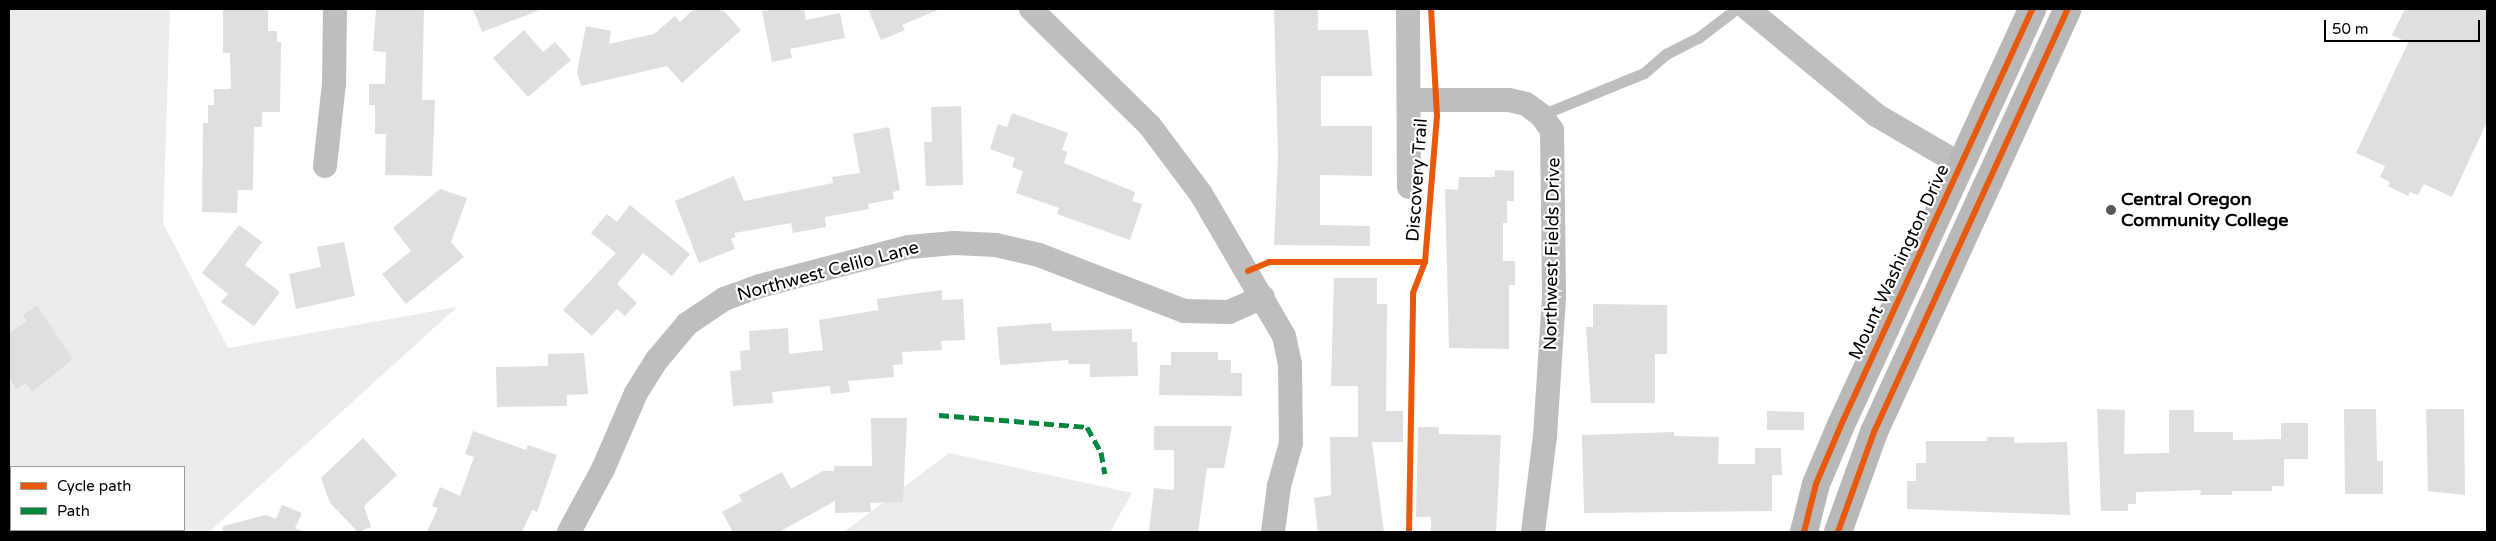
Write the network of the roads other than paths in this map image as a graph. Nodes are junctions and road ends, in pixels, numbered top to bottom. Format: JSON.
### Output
{"nodes":[{"id":1,"x":335,"y":9,"type":"edge"},
{"id":2,"x":1031,"y":9,"type":"edge"},
{"id":3,"x":1408,"y":9,"type":"edge"},
{"id":4,"x":1736,"y":9,"type":"edge"},
{"id":5,"x":1748,"y":9,"type":"edge"},
{"id":6,"x":2032,"y":9,"type":"edge"},
{"id":7,"x":2068,"y":9,"type":"edge"},
{"id":8,"x":1409,"y":100,"type":"junction"},
{"id":9,"x":1541,"y":115,"type":"junction"},
{"id":10,"x":1960,"y":164,"type":"junction"},
{"id":11,"x":325,"y":166,"type":"dead end"},
{"id":12,"x":1409,"y":187,"type":"dead end"},
{"id":13,"x":1263,"y":297,"type":"junction"},
{"id":14,"x":569,"y":532,"type":"edge"},
{"id":15,"x":1273,"y":532,"type":"edge"},
{"id":16,"x":1534,"y":532,"type":"edge"},
{"id":17,"x":1804,"y":532,"type":"edge"},
{"id":18,"x":1838,"y":532,"type":"edge"}],
"edges":[{"from":1,"to":11,"type":"street"},
{"from":2,"to":13,"type":"street"},
{"from":3,"to":8,"type":"street"},
{"from":4,"to":9,"type":"lane"},
{"from":5,"to":10,"type":"street"},
{"from":6,"to":10,"type":"main road","name":"Mount Washington Drive"},
{"from":7,"to":18,"type":"main road"},
{"from":8,"to":9,"type":"street"},
{"from":8,"to":12,"type":"street"},
{"from":9,"to":16,"type":"street","name":"Northwest Fields Drive"},
{"from":10,"to":17,"type":"main road","name":"Mount Washington Drive"},
{"from":13,"to":14,"type":"street","name":"Northwest Celilo Lane"},
{"from":13,"to":15,"type":"street"}]}
